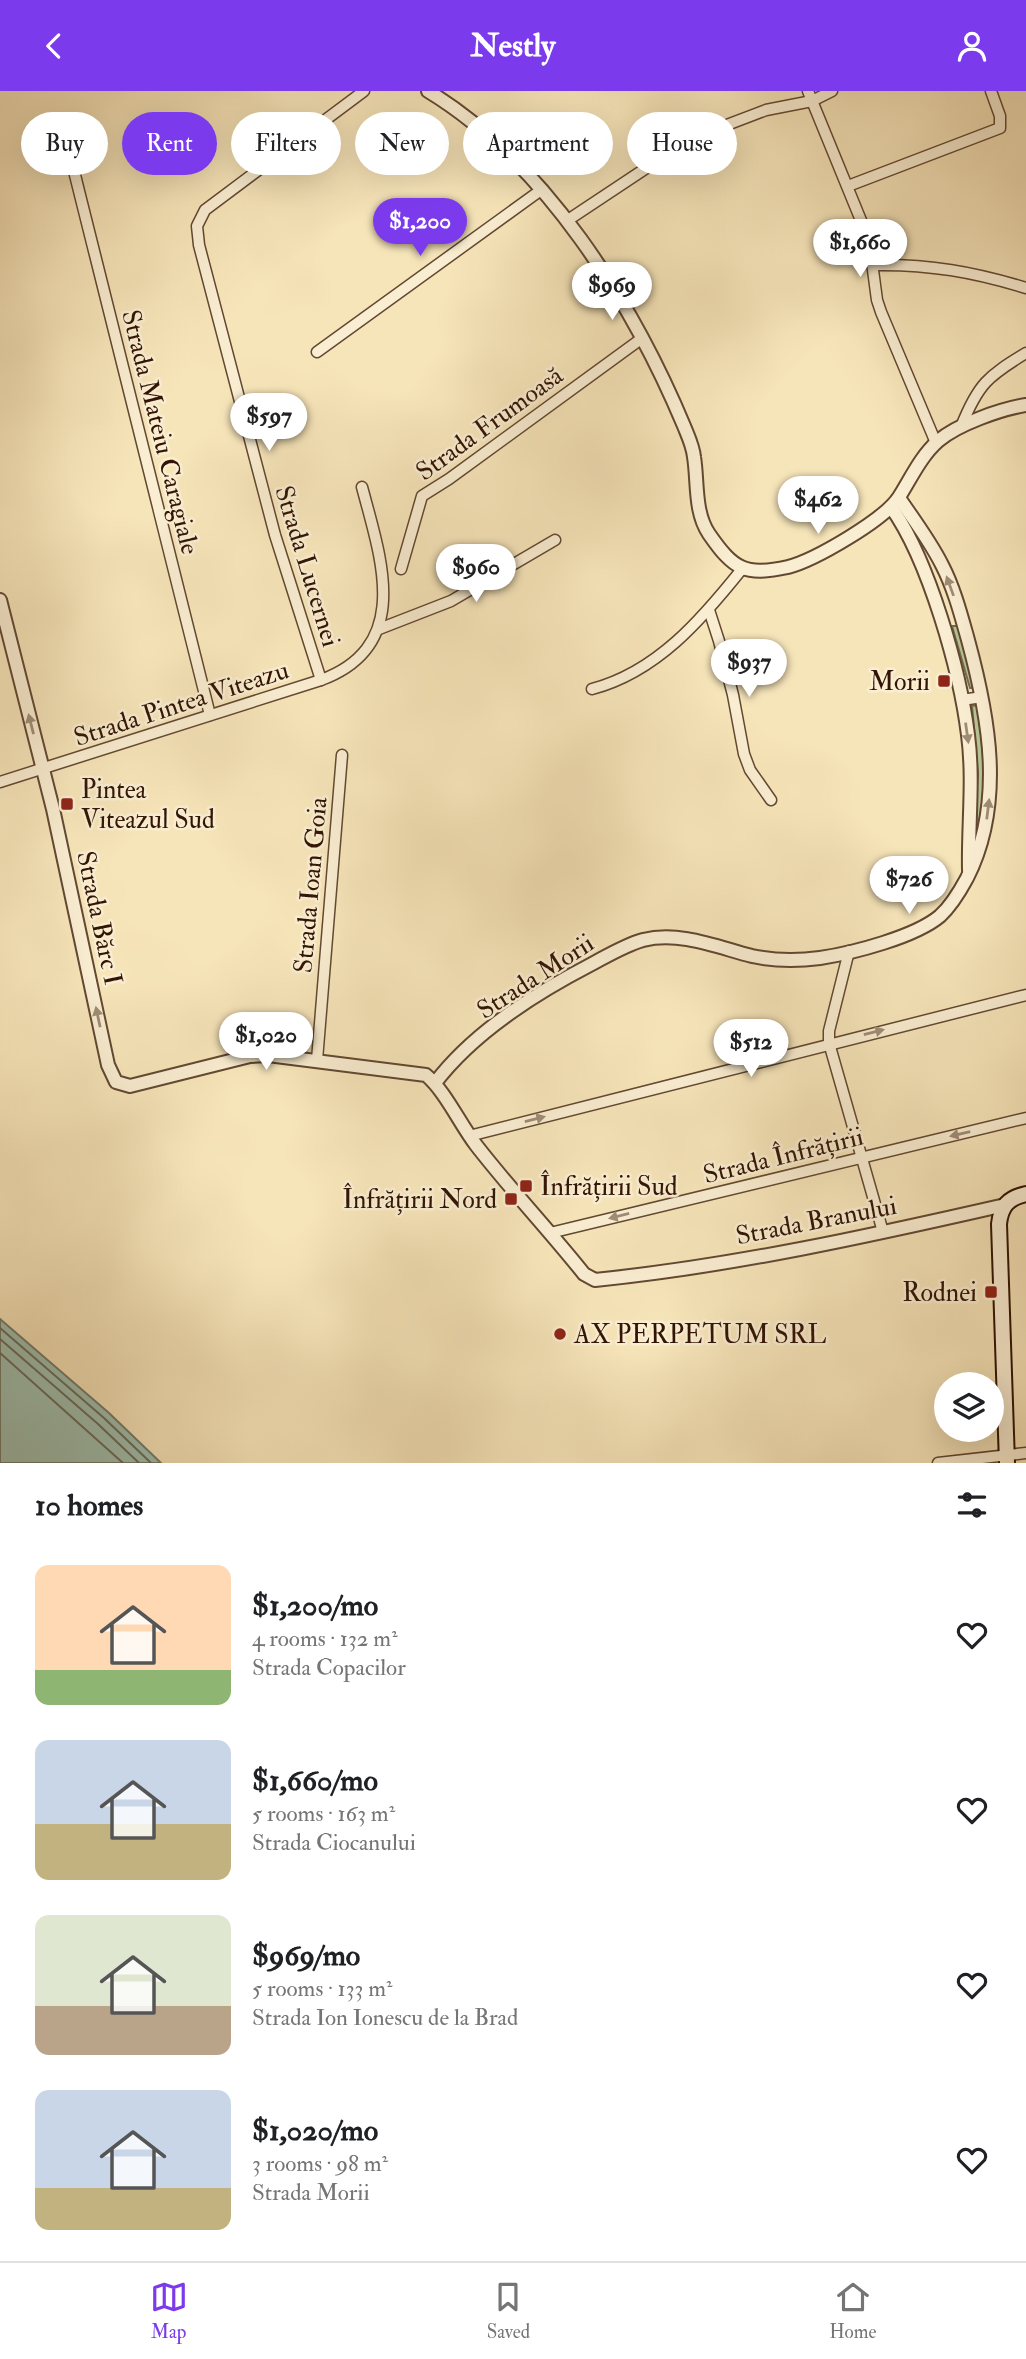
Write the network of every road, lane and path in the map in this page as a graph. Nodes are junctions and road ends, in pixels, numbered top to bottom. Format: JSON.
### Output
{"nodes":[{"id":1,"x":365,"y":91,"type":"edge"},
{"id":2,"x":428,"y":91,"type":"edge"},
{"id":3,"x":832,"y":91,"type":"edge"},
{"id":4,"x":991,"y":91,"type":"edge"},
{"id":5,"x":810,"y":96,"type":"edge"},
{"id":6,"x":75,"y":175,"type":"edge"},
{"id":7,"x":848,"y":186,"type":"junction"},
{"id":8,"x":541,"y":190,"type":"junction"},
{"id":9,"x":568,"y":220,"type":"junction"},
{"id":10,"x":874,"y":265,"type":"junction"},
{"id":11,"x":1026,"y":288,"type":"edge"},
{"id":12,"x":641,"y":338,"type":"junction"},
{"id":13,"x":317,"y":352,"type":"dead end"},
{"id":14,"x":1026,"y":353,"type":"edge"},
{"id":15,"x":1026,"y":405,"type":"edge"},
{"id":16,"x":961,"y":427,"type":"junction"},
{"id":17,"x":936,"y":443,"type":"junction"},
{"id":18,"x":362,"y":487,"type":"dead end"},
{"id":19,"x":895,"y":503,"type":"junction"},
{"id":20,"x":555,"y":540,"type":"dead end"},
{"id":21,"x":401,"y":569,"type":"dead end"},
{"id":22,"x":742,"y":569,"type":"junction"},
{"id":23,"x":0,"y":600,"type":"edge"},
{"id":24,"x":709,"y":610,"type":"junction"},
{"id":25,"x":961,"y":616,"type":"junction"},
{"id":26,"x":942,"y":622,"type":"junction"},
{"id":27,"x":379,"y":629,"type":"junction"},
{"id":28,"x":321,"y":680,"type":"junction"},
{"id":29,"x":592,"y":689,"type":"dead end"},
{"id":30,"x":982,"y":697,"type":"junction"},
{"id":31,"x":962,"y":700,"type":"junction"},
{"id":32,"x":210,"y":715,"type":"junction"},
{"id":33,"x":342,"y":755,"type":"dead end"},
{"id":34,"x":43,"y":770,"type":"junction"},
{"id":35,"x":0,"y":782,"type":"edge"},
{"id":36,"x":771,"y":800,"type":"dead end"},
{"id":37,"x":969,"y":874,"type":"junction"},
{"id":38,"x":849,"y":951,"type":"junction"},
{"id":39,"x":1026,"y":995,"type":"edge"},
{"id":40,"x":829,"y":1044,"type":"junction"},
{"id":41,"x":317,"y":1060,"type":"junction"},
{"id":42,"x":435,"y":1083,"type":"junction"},
{"id":43,"x":1026,"y":1118,"type":"edge"},
{"id":44,"x":469,"y":1136,"type":"junction"},
{"id":45,"x":862,"y":1158,"type":"junction"},
{"id":46,"x":1026,"y":1194,"type":"edge"},
{"id":47,"x":1004,"y":1205,"type":"junction"},
{"id":48,"x":883,"y":1232,"type":"junction"},
{"id":49,"x":550,"y":1233,"type":"junction"},
{"id":50,"x":1026,"y":1453,"type":"edge"},
{"id":51,"x":1007,"y":1459,"type":"edge"},
{"id":52,"x":938,"y":1463,"type":"edge"}],
"edges":[{"from":1,"to":28,"type":"street","name":"Strada Lucernei"},
{"from":2,"to":8,"type":"street"},
{"from":3,"to":5,"type":"street"},
{"from":4,"to":7,"type":"street"},
{"from":5,"to":7,"type":"street"},
{"from":5,"to":9,"type":"street"},
{"from":6,"to":32,"type":"street","name":"Strada Mateiu Caragiale"},
{"from":7,"to":10,"type":"street"},
{"from":8,"to":9,"type":"street"},
{"from":8,"to":13,"type":"street"},
{"from":9,"to":12,"type":"street"},
{"from":10,"to":11,"type":"street"},
{"from":10,"to":17,"type":"street"},
{"from":12,"to":21,"type":"street","name":"Strada Frumoasă"},
{"from":12,"to":22,"type":"street"},
{"from":14,"to":16,"type":"street"},
{"from":15,"to":16,"type":"street"},
{"from":16,"to":17,"type":"street"},
{"from":17,"to":19,"type":"street"},
{"from":18,"to":27,"type":"street","name":"Strada Pintea Viteazu"},
{"from":19,"to":22,"type":"street"},
{"from":25,"to":19,"type":"street","name":"Strada Morii","one_way":true},
{"from":19,"to":26,"type":"street"},
{"from":20,"to":27,"type":"street"},
{"from":22,"to":24,"type":"street"},
{"from":34,"to":23,"type":"street","name":"Strada Bărc I","one_way":true},
{"from":24,"to":29,"type":"street"},
{"from":24,"to":36,"type":"street"},
{"from":25,"to":26,"type":"street"},
{"from":25,"to":30,"type":"street","name":"Strada Morii"},
{"from":26,"to":31,"type":"street"},
{"from":27,"to":28,"type":"street","name":"Strada Pintea Viteazu"},
{"from":28,"to":32,"type":"street","name":"Strada Pintea Viteazu"},
{"from":30,"to":31,"type":"street"},
{"from":37,"to":30,"type":"street","name":"Strada Morii","one_way":true},
{"from":31,"to":37,"type":"street","one_way":true},
{"from":32,"to":34,"type":"street","name":"Strada Pintea Viteazu"},
{"from":33,"to":41,"type":"street","name":"Strada Ioan Goia"},
{"from":34,"to":35,"type":"street","name":"Strada Pintea Viteazu"},
{"from":41,"to":34,"type":"street","name":"Strada Bărc I","one_way":true},
{"from":37,"to":38,"type":"street","name":"Strada Morii"},
{"from":38,"to":40,"type":"street"},
{"from":38,"to":42,"type":"street","name":"Strada Morii"},
{"from":40,"to":39,"type":"street","one_way":true},
{"from":44,"to":40,"type":"street","one_way":true},
{"from":40,"to":45,"type":"street"},
{"from":41,"to":42,"type":"street"},
{"from":42,"to":44,"type":"street"},
{"from":43,"to":45,"type":"street","name":"Strada Înfrățirii","one_way":true},
{"from":44,"to":49,"type":"street"},
{"from":45,"to":48,"type":"street"},
{"from":45,"to":49,"type":"street","name":"Strada Înfrățirii","one_way":true},
{"from":46,"to":47,"type":"main road","name":"Strada Branului"},
{"from":47,"to":48,"type":"street","name":"Strada Branului"},
{"from":47,"to":51,"type":"main road"},
{"from":48,"to":49,"type":"street","name":"Strada Branului"},
{"from":50,"to":51,"type":"street"},
{"from":51,"to":52,"type":"street"}]}
